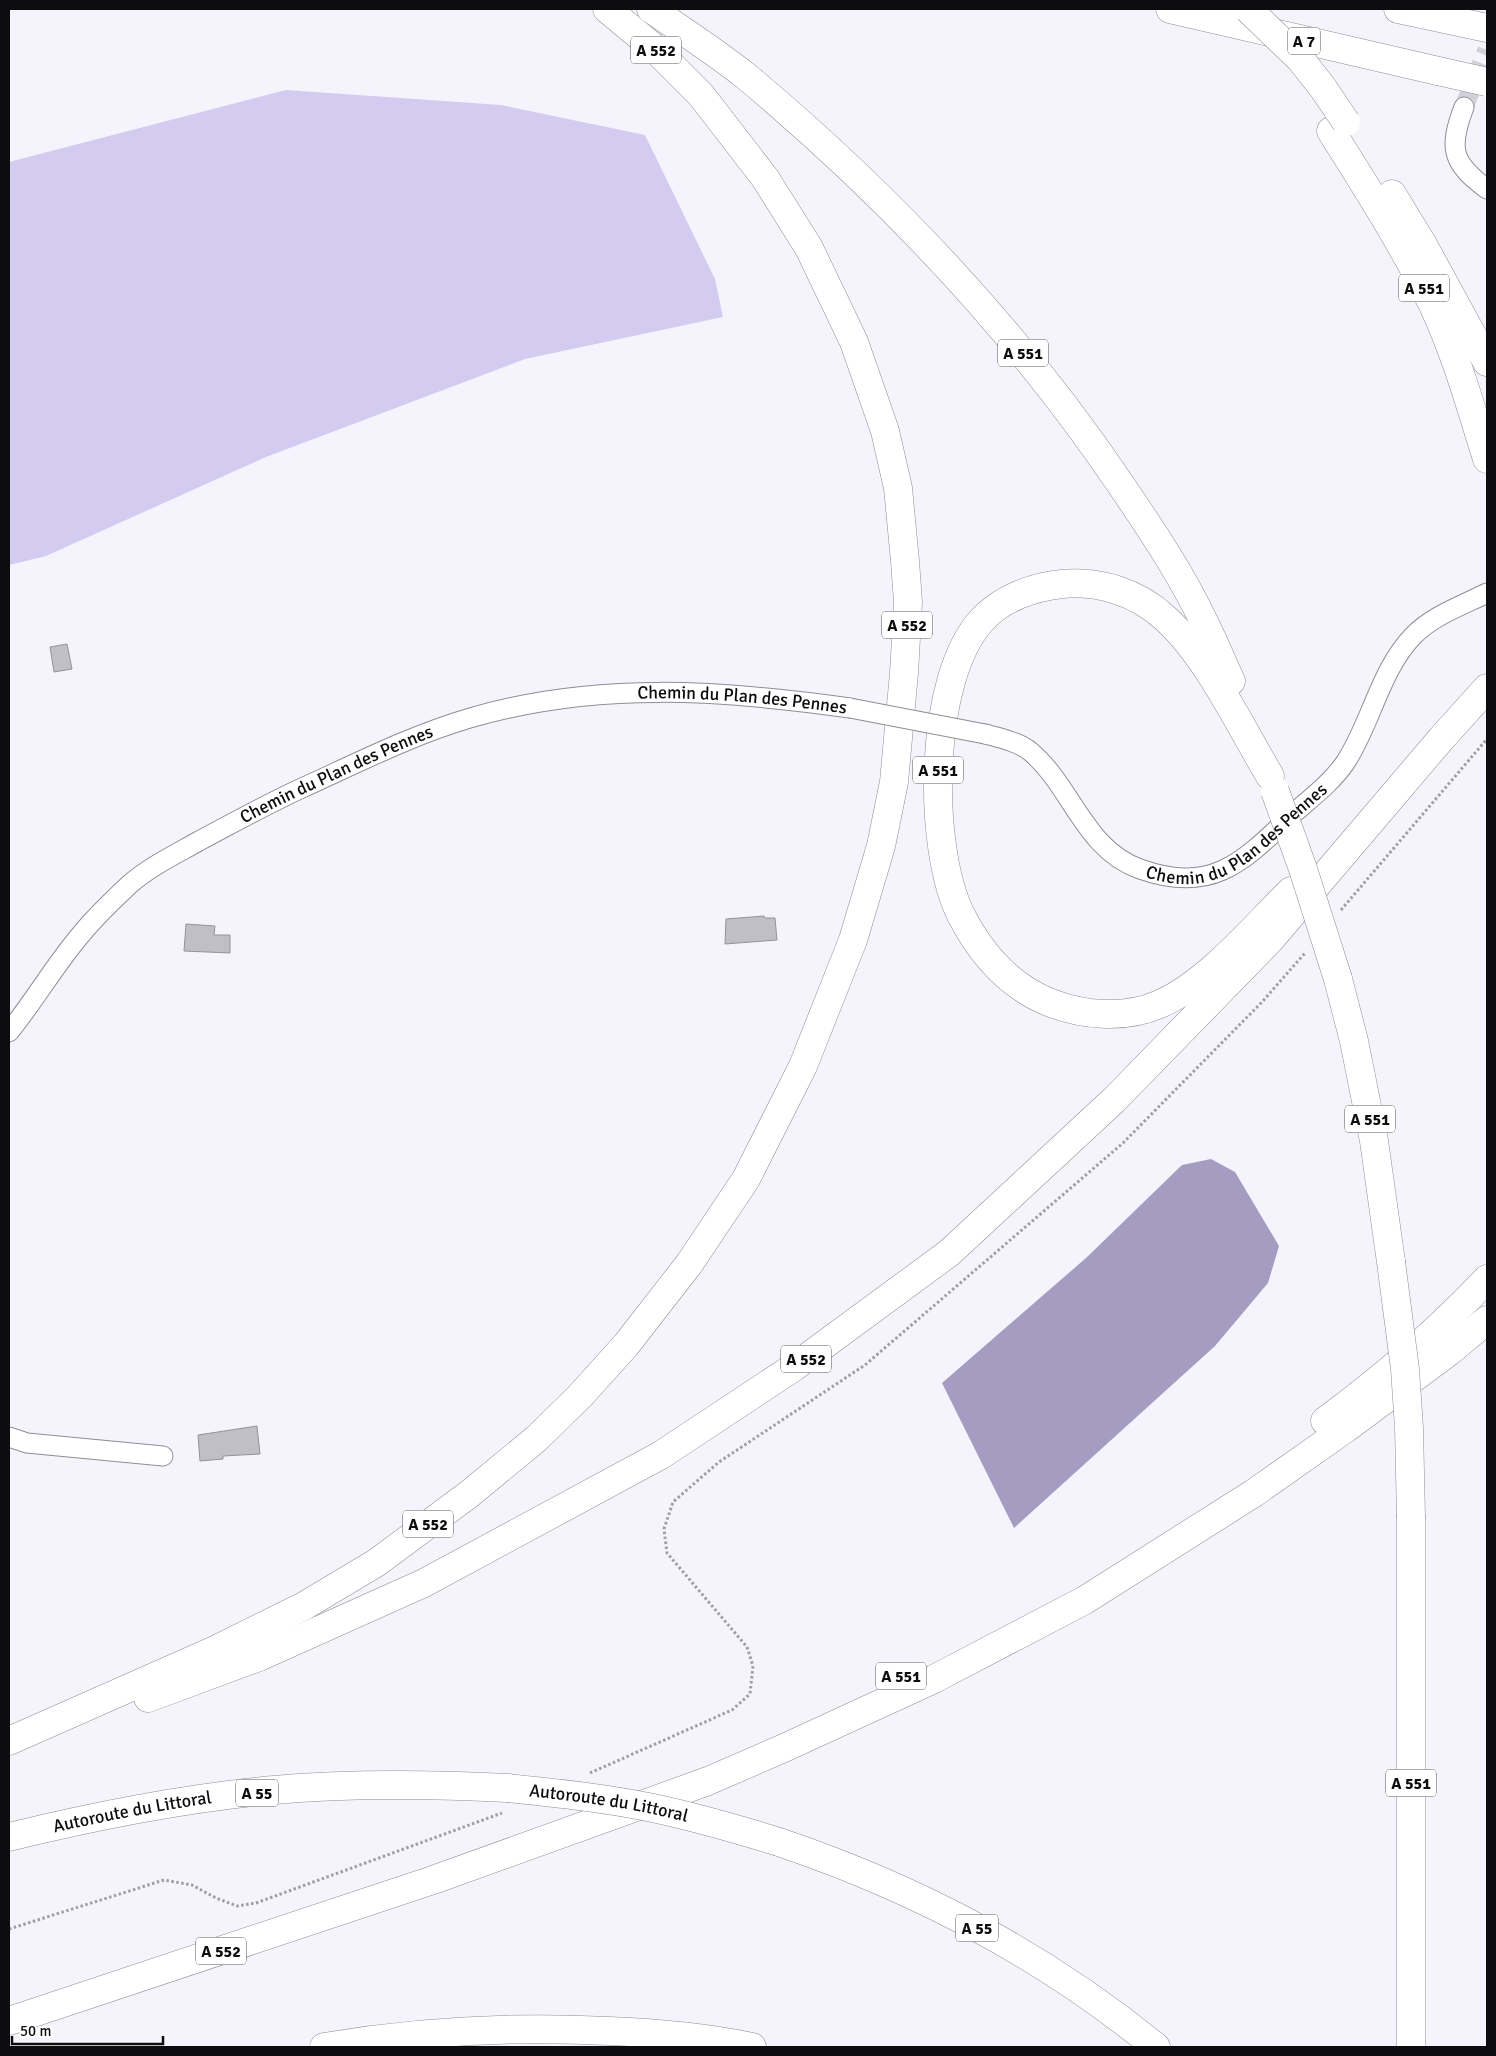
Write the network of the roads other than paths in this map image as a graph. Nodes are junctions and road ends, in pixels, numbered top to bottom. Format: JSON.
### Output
{"nodes":[{"id":1,"x":607,"y":9,"type":"edge"},
{"id":2,"x":651,"y":9,"type":"edge"},
{"id":3,"x":1170,"y":9,"type":"edge"},
{"id":4,"x":1247,"y":9,"type":"edge"},
{"id":5,"x":1398,"y":9,"type":"edge"},
{"id":6,"x":1487,"y":28,"type":"edge"},
{"id":7,"x":1487,"y":82,"type":"edge"},
{"id":8,"x":1464,"y":108,"type":"tunnel mouth"},
{"id":9,"x":1339,"y":127,"type":"junction"},
{"id":10,"x":1487,"y":189,"type":"edge"},
{"id":11,"x":1487,"y":362,"type":"edge"},
{"id":12,"x":1487,"y":459,"type":"edge"},
{"id":13,"x":1487,"y":593,"type":"edge"},
{"id":14,"x":1487,"y":688,"type":"edge"},
{"id":15,"x":1442,"y":739,"type":"junction"},
{"id":16,"x":1272,"y":784,"type":"junction"},
{"id":17,"x":11,"y":1026,"type":"edge"},
{"id":18,"x":1487,"y":1278,"type":"edge"},
{"id":19,"x":1487,"y":1320,"type":"edge"},
{"id":20,"x":9,"y":1437,"type":"edge"},
{"id":21,"x":163,"y":1456,"type":"dead end"},
{"id":22,"x":9,"y":1741,"type":"edge"},
{"id":23,"x":9,"y":1751,"type":"edge"},
{"id":24,"x":9,"y":1837,"type":"edge"},
{"id":25,"x":433,"y":1880,"type":"junction"},
{"id":26,"x":9,"y":2021,"type":"edge"},
{"id":27,"x":324,"y":2047,"type":"edge"},
{"id":28,"x":752,"y":2047,"type":"edge"},
{"id":29,"x":1156,"y":2047,"type":"edge"},
{"id":30,"x":1411,"y":2047,"type":"edge"}],
"edges":[{"from":1,"to":22,"type":"highway","number":"A 552"},
{"from":2,"to":16,"type":"highway","number":"A 551"},
{"from":3,"to":7,"type":"highway","number":"A 7","bridge":true},
{"from":4,"to":9,"type":"highway","number":"A 551","bridge":true},
{"from":5,"to":6,"type":"highway"},
{"from":8,"to":10,"type":"street"},
{"from":9,"to":11,"type":"highway","number":"A 551"},
{"from":9,"to":12,"type":"highway","number":"A 551"},
{"from":13,"to":17,"type":"street","name":"Chemin du Plan des Pennes","bridge":true},
{"from":14,"to":15,"type":"highway","number":"A 552"},
{"from":15,"to":16,"type":"highway","number":"A 551"},
{"from":15,"to":23,"type":"highway","number":"A 552"},
{"from":16,"to":30,"type":"highway","number":"A 551","bridge":true},
{"from":18,"to":25,"type":"highway","number":"A 551"},
{"from":19,"to":25,"type":"highway","number":"A 552"},
{"from":20,"to":21,"type":"street"},
{"from":24,"to":29,"type":"highway","name":"Autoroute du Littoral","number":"A 55","bridge":true},
{"from":25,"to":26,"type":"highway","number":"A 552"},
{"from":27,"to":28,"type":"highway"}]}
